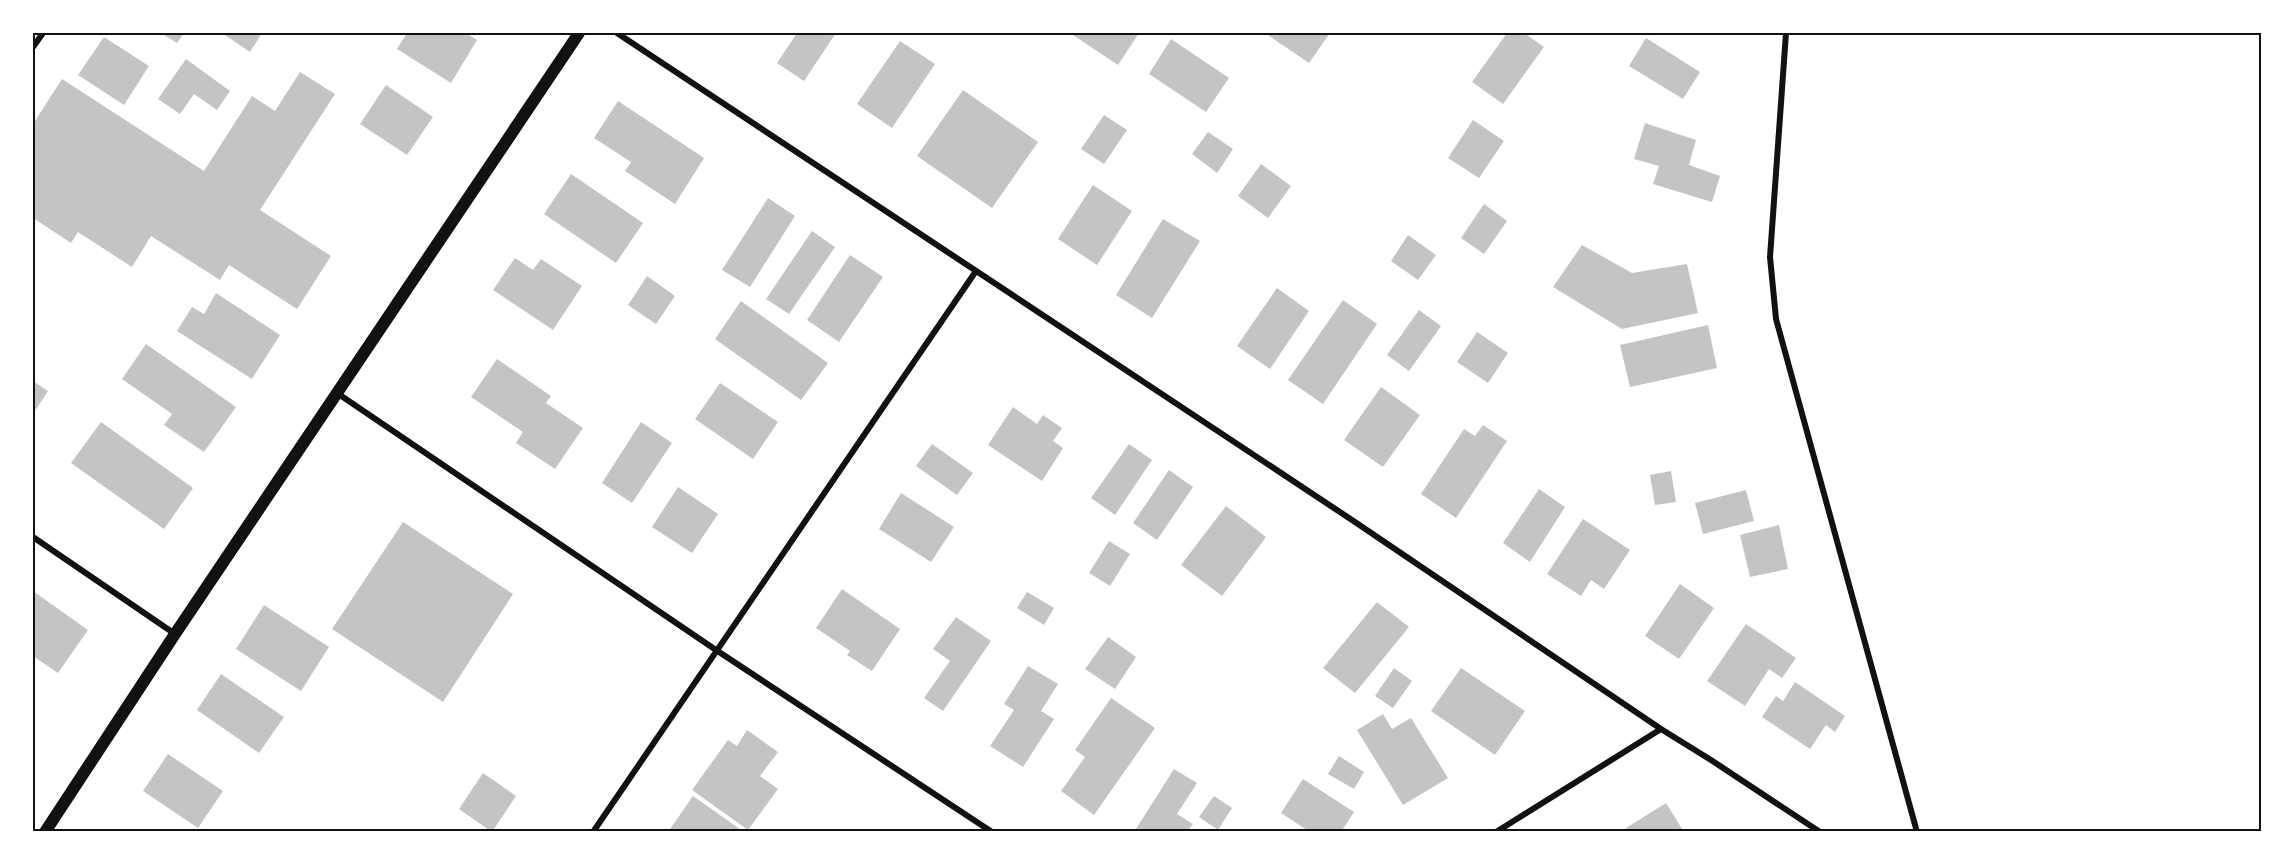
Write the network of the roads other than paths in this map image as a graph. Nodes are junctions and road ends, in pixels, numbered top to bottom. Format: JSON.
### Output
{"nodes":[{"id":1,"x":43,"y":33,"type":"edge"},
{"id":2,"x":579,"y":33,"type":"edge"},
{"id":3,"x":617,"y":33,"type":"edge"},
{"id":4,"x":1786,"y":33,"type":"edge"},
{"id":5,"x":33,"y":47,"type":"edge"},
{"id":6,"x":975,"y":271,"type":"junction"},
{"id":7,"x":337,"y":393,"type":"junction"},
{"id":8,"x":33,"y":537,"type":"edge"},
{"id":9,"x":175,"y":633,"type":"junction"},
{"id":10,"x":716,"y":650,"type":"junction"},
{"id":11,"x":1661,"y":729,"type":"junction"},
{"id":12,"x":45,"y":832,"type":"edge"},
{"id":13,"x":593,"y":832,"type":"edge"},
{"id":14,"x":992,"y":832,"type":"edge"},
{"id":15,"x":1496,"y":832,"type":"edge"},
{"id":16,"x":1820,"y":832,"type":"edge"},
{"id":17,"x":1917,"y":832,"type":"edge"}],
"edges":[{"from":1,"to":5,"type":"street"},
{"from":2,"to":7,"type":"main road"},
{"from":3,"to":6,"type":"street"},
{"from":4,"to":17,"type":"street"},
{"from":6,"to":10,"type":"street"},
{"from":6,"to":11,"type":"street"},
{"from":7,"to":9,"type":"main road"},
{"from":7,"to":10,"type":"street"},
{"from":8,"to":9,"type":"street"},
{"from":9,"to":12,"type":"main road"},
{"from":10,"to":13,"type":"street"},
{"from":10,"to":14,"type":"street"},
{"from":11,"to":15,"type":"street"},
{"from":11,"to":16,"type":"street"}]}
